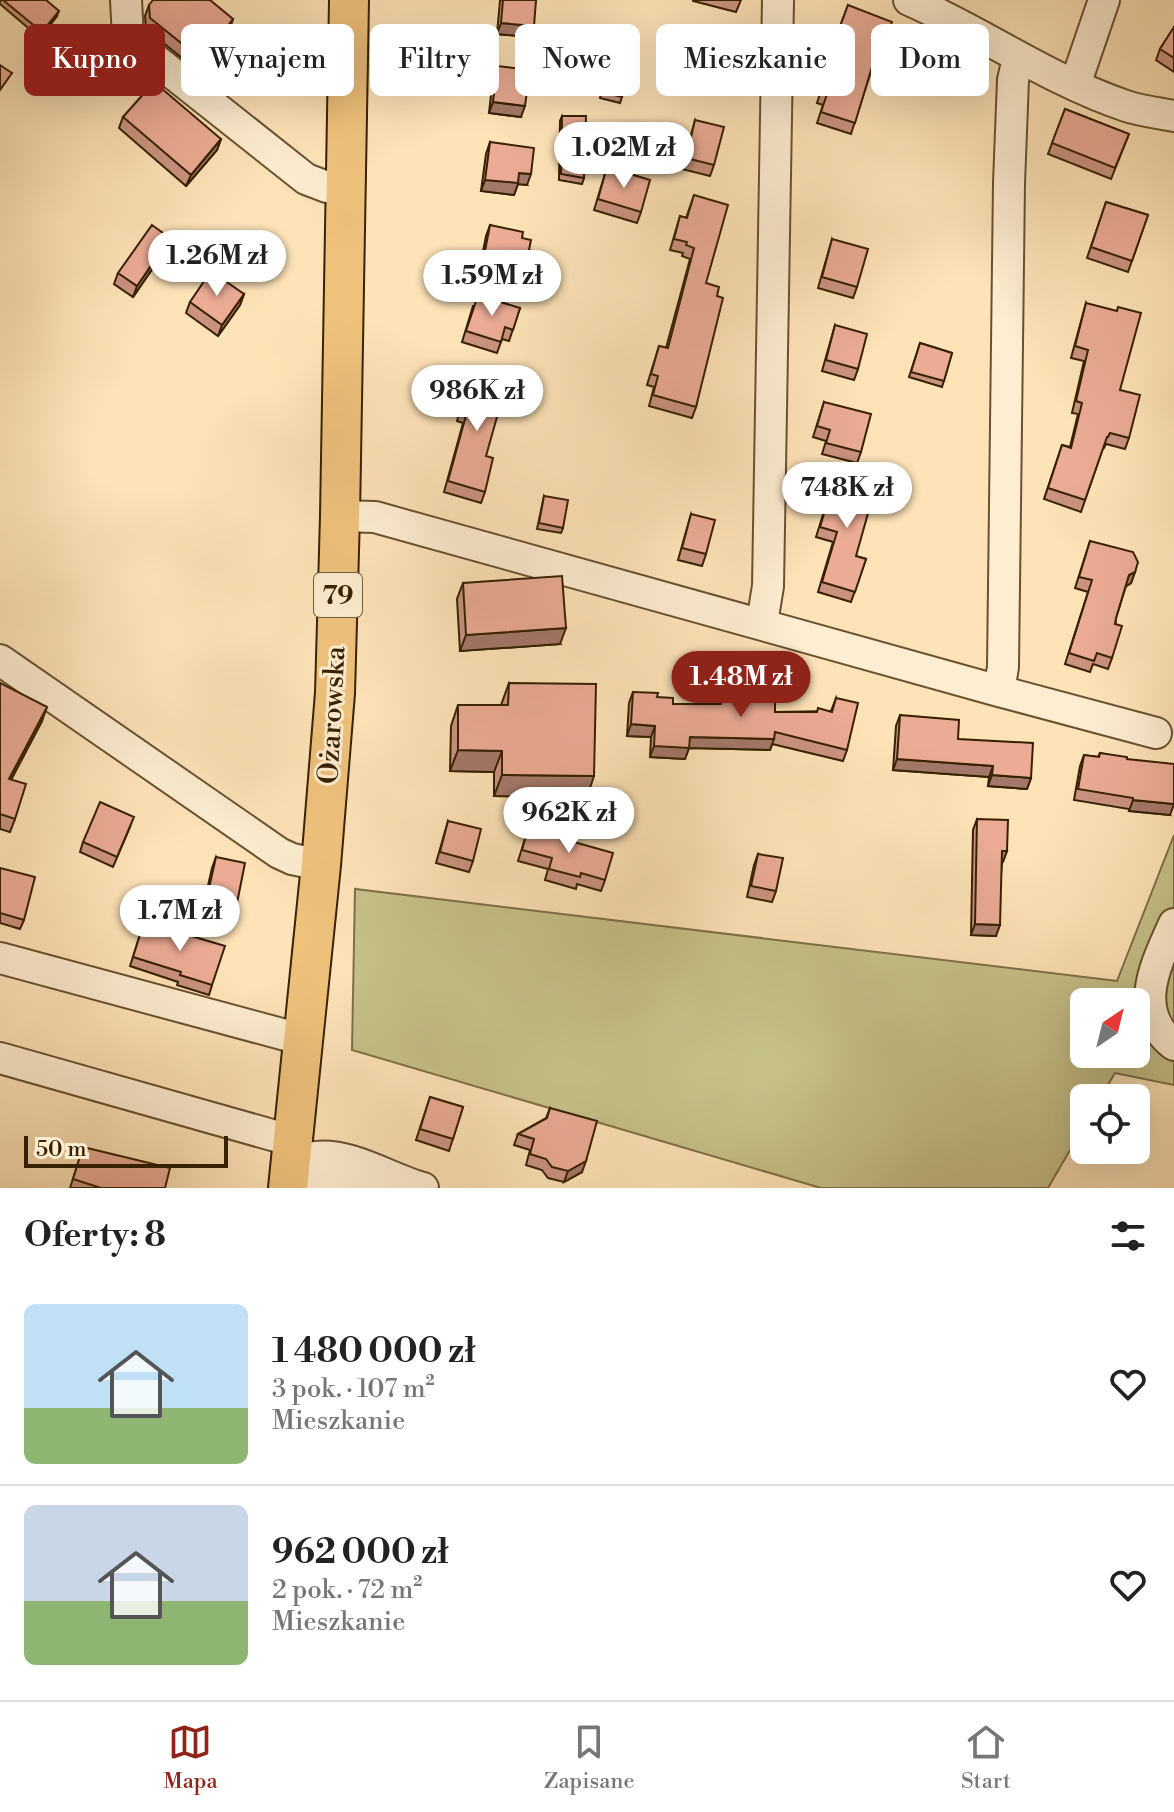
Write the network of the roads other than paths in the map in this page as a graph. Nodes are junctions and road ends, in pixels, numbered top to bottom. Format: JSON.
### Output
{"nodes":[{"id":1,"x":126,"y":0,"type":"edge"},
{"id":2,"x":349,"y":0,"type":"edge"},
{"id":3,"x":778,"y":0,"type":"edge"},
{"id":4,"x":909,"y":0,"type":"edge"},
{"id":5,"x":1104,"y":0,"type":"edge"},
{"id":6,"x":1018,"y":58,"type":"junction"},
{"id":7,"x":1075,"y":85,"type":"junction"},
{"id":8,"x":1174,"y":116,"type":"edge"},
{"id":9,"x":345,"y":190,"type":"junction"},
{"id":10,"x":340,"y":516,"type":"junction"},
{"id":11,"x":762,"y":623,"type":"junction"},
{"id":12,"x":0,"y":660,"type":"edge"},
{"id":13,"x":999,"y":691,"type":"junction"},
{"id":14,"x":1156,"y":733,"type":"dead end"},
{"id":15,"x":321,"y":865,"type":"junction"},
{"id":16,"x":1174,"y":924,"type":"edge"},
{"id":17,"x":0,"y":958,"type":"edge"},
{"id":18,"x":304,"y":1040,"type":"junction"},
{"id":19,"x":1174,"y":1045,"type":"edge"},
{"id":20,"x":0,"y":1058,"type":"edge"},
{"id":21,"x":291,"y":1164,"type":"edge"},
{"id":22,"x":413,"y":1185,"type":"edge"}],
"edges":[{"from":1,"to":9,"type":"street"},
{"from":2,"to":9,"type":"main road","name":"Ożarowska","number":"79"},
{"from":3,"to":11,"type":"street"},
{"from":4,"to":6,"type":"street"},
{"from":5,"to":7,"type":"street"},
{"from":6,"to":7,"type":"street"},
{"from":6,"to":13,"type":"street"},
{"from":7,"to":8,"type":"street"},
{"from":9,"to":10,"type":"main road","name":"Ożarowska","number":"79"},
{"from":10,"to":11,"type":"street"},
{"from":10,"to":15,"type":"main road","name":"Ożarowska","number":"79"},
{"from":11,"to":13,"type":"street"},
{"from":12,"to":15,"type":"street"},
{"from":13,"to":14,"type":"street"},
{"from":15,"to":18,"type":"main road","name":"Ożarowska","number":"79"},
{"from":16,"to":19,"type":"street"},
{"from":17,"to":18,"type":"street"},
{"from":18,"to":21,"type":"main road","name":"Ożarowska","number":"79"},
{"from":20,"to":21,"type":"street"},
{"from":21,"to":22,"type":"street"}]}
